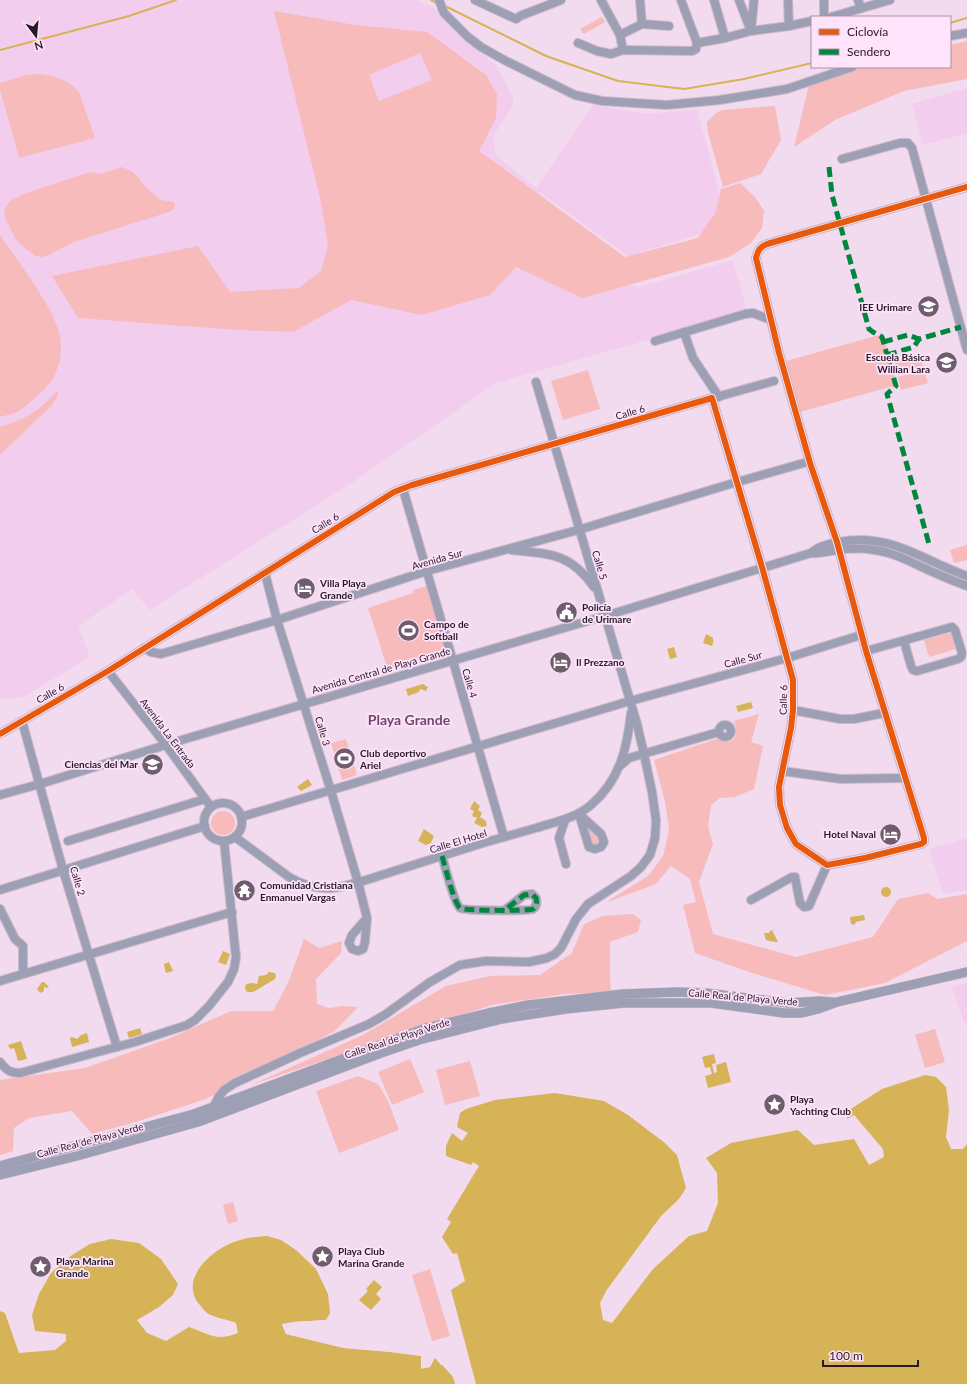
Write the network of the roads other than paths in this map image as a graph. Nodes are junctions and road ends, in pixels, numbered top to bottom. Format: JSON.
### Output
{"nodes":[{"id":1,"x":439,"y":0,"type":"edge"},
{"id":2,"x":475,"y":0,"type":"edge"},
{"id":3,"x":561,"y":0,"type":"edge"},
{"id":4,"x":601,"y":0,"type":"edge"},
{"id":5,"x":640,"y":0,"type":"edge"},
{"id":6,"x":681,"y":0,"type":"edge"},
{"id":7,"x":714,"y":0,"type":"edge"},
{"id":8,"x":739,"y":0,"type":"edge"},
{"id":9,"x":754,"y":0,"type":"edge"},
{"id":10,"x":788,"y":0,"type":"edge"},
{"id":11,"x":824,"y":0,"type":"edge"},
{"id":12,"x":858,"y":0,"type":"edge"},
{"id":13,"x":890,"y":0,"type":"edge"},
{"id":14,"x":861,"y":8,"type":"junction"},
{"id":15,"x":824,"y":16,"type":"edge"},
{"id":16,"x":834,"y":16,"type":"edge"},
{"id":17,"x":811,"y":21,"type":"edge"},
{"id":18,"x":642,"y":24,"type":"junction"},
{"id":19,"x":669,"y":26,"type":"dead end"},
{"id":20,"x":789,"y":26,"type":"junction"},
{"id":21,"x":751,"y":31,"type":"junction"},
{"id":22,"x":967,"y":33,"type":"edge"},
{"id":23,"x":620,"y":35,"type":"junction"},
{"id":24,"x":951,"y":36,"type":"edge"},
{"id":25,"x":725,"y":38,"type":"junction"},
{"id":26,"x":578,"y":43,"type":"dead end"},
{"id":27,"x":697,"y":43,"type":"junction"},
{"id":28,"x":623,"y":50,"type":"junction"},
{"id":29,"x":849,"y":68,"type":"edge"},
{"id":30,"x":842,"y":159,"type":"dead end"},
{"id":31,"x":967,"y":187,"type":"edge"},
{"id":32,"x":926,"y":198,"type":"junction"},
{"id":33,"x":771,"y":320,"type":"junction"},
{"id":34,"x":964,"y":326,"type":"edge"},
{"id":35,"x":684,"y":332,"type":"junction"},
{"id":36,"x":655,"y":341,"type":"dead end"},
{"id":37,"x":967,"y":350,"type":"edge"},
{"id":38,"x":774,"y":381,"type":"dead end"},
{"id":39,"x":536,"y":382,"type":"dead end"},
{"id":40,"x":715,"y":398,"type":"junction"},
{"id":41,"x":554,"y":444,"type":"junction"},
{"id":42,"x":804,"y":463,"type":"dead end"},
{"id":43,"x":737,"y":482,"type":"junction"},
{"id":44,"x":402,"y":489,"type":"junction"},
{"id":45,"x":578,"y":530,"type":"junction"},
{"id":46,"x":838,"y":546,"type":"junction"},
{"id":47,"x":506,"y":550,"type":"junction"},
{"id":48,"x":762,"y":567,"type":"junction"},
{"id":49,"x":427,"y":571,"type":"junction"},
{"id":50,"x":265,"y":573,"type":"junction"},
{"id":51,"x":967,"y":576,"type":"edge"},
{"id":52,"x":967,"y":586,"type":"edge"},
{"id":53,"x":598,"y":593,"type":"junction"},
{"id":54,"x":605,"y":616,"type":"junction"},
{"id":55,"x":277,"y":620,"type":"junction"},
{"id":56,"x":861,"y":635,"type":"junction"},
{"id":57,"x":904,"y":641,"type":"junction"},
{"id":58,"x":144,"y":648,"type":"junction"},
{"id":59,"x":866,"y":651,"type":"junction"},
{"id":60,"x":787,"y":658,"type":"junction"},
{"id":61,"x":453,"y":660,"type":"junction"},
{"id":62,"x":108,"y":671,"type":"junction"},
{"id":63,"x":304,"y":704,"type":"junction"},
{"id":64,"x":631,"y":705,"type":"junction"},
{"id":65,"x":793,"y":710,"type":"junction"},
{"id":66,"x":884,"y":713,"type":"junction"},
{"id":67,"x":22,"y":721,"type":"junction"},
{"id":68,"x":719,"y":732,"type":"dead end"},
{"id":69,"x":0,"y":734,"type":"edge"},
{"id":70,"x":166,"y":745,"type":"junction"},
{"id":71,"x":478,"y":746,"type":"junction"},
{"id":72,"x":644,"y":754,"type":"junction"},
{"id":73,"x":619,"y":767,"type":"junction"},
{"id":74,"x":782,"y":771,"type":"junction"},
{"id":75,"x":905,"y":778,"type":"junction"},
{"id":76,"x":40,"y":784,"type":"junction"},
{"id":77,"x":331,"y":791,"type":"junction"},
{"id":78,"x":0,"y":796,"type":"edge"},
{"id":79,"x":205,"y":799,"type":"junction"},
{"id":80,"x":211,"y":807,"type":"junction"},
{"id":81,"x":241,"y":817,"type":"junction"},
{"id":82,"x":565,"y":820,"type":"junction"},
{"id":83,"x":204,"y":826,"type":"junction"},
{"id":84,"x":235,"y":837,"type":"junction"},
{"id":85,"x":504,"y":837,"type":"junction"},
{"id":86,"x":68,"y":841,"type":"dead end"},
{"id":87,"x":224,"y":841,"type":"junction"},
{"id":88,"x":442,"y":856,"type":"junction"},
{"id":89,"x":566,"y":864,"type":"dead end"},
{"id":90,"x":827,"y":865,"type":"junction"},
{"id":91,"x":63,"y":870,"type":"junction"},
{"id":92,"x":358,"y":882,"type":"junction"},
{"id":93,"x":0,"y":890,"type":"edge"},
{"id":94,"x":751,"y":900,"type":"dead end"},
{"id":95,"x":0,"y":909,"type":"edge"},
{"id":96,"x":505,"y":910,"type":"dead end"},
{"id":97,"x":232,"y":912,"type":"junction"},
{"id":98,"x":367,"y":918,"type":"dead end"},
{"id":99,"x":90,"y":953,"type":"junction"},
{"id":100,"x":967,"y":972,"type":"edge"},
{"id":101,"x":23,"y":974,"type":"junction"},
{"id":102,"x":0,"y":981,"type":"edge"},
{"id":103,"x":528,"y":1005,"type":"junction"},
{"id":104,"x":566,"y":1005,"type":"junction"},
{"id":105,"x":529,"y":1015,"type":"junction"},
{"id":106,"x":490,"y":1017,"type":"junction"},
{"id":107,"x":452,"y":1021,"type":"junction"},
{"id":108,"x":454,"y":1030,"type":"junction"},
{"id":109,"x":418,"y":1036,"type":"junction"},
{"id":110,"x":117,"y":1047,"type":"junction"},
{"id":111,"x":0,"y":1062,"type":"edge"},
{"id":112,"x":211,"y":1112,"type":"junction"},
{"id":113,"x":196,"y":1118,"type":"junction"},
{"id":114,"x":70,"y":1147,"type":"junction"},
{"id":115,"x":71,"y":1157,"type":"junction"},
{"id":116,"x":20,"y":1161,"type":"junction"},
{"id":117,"x":0,"y":1166,"type":"edge"},
{"id":118,"x":22,"y":1170,"type":"junction"},
{"id":119,"x":0,"y":1175,"type":"edge"}],
"edges":[{"from":1,"to":29,"type":"street"},
{"from":2,"to":3,"type":"street"},
{"from":4,"to":23,"type":"street"},
{"from":5,"to":18,"type":"street"},
{"from":6,"to":27,"type":"street"},
{"from":7,"to":25,"type":"street"},
{"from":8,"to":21,"type":"street"},
{"from":9,"to":21,"type":"street"},
{"from":10,"to":20,"type":"street"},
{"from":11,"to":15,"type":"street"},
{"from":12,"to":14,"type":"street"},
{"from":13,"to":14,"type":"street"},
{"from":14,"to":16,"type":"street"},
{"from":17,"to":20,"type":"street"},
{"from":18,"to":19,"type":"street"},
{"from":18,"to":23,"type":"street"},
{"from":20,"to":21,"type":"street"},
{"from":21,"to":25,"type":"street"},
{"from":22,"to":24,"type":"street"},
{"from":23,"to":28,"type":"street"},
{"from":25,"to":27,"type":"street"},
{"from":26,"to":28,"type":"street"},
{"from":27,"to":28,"type":"street"},
{"from":30,"to":32,"type":"street"},
{"from":31,"to":32,"type":"street"},
{"from":32,"to":33,"type":"street"},
{"from":32,"to":34,"type":"street"},
{"from":33,"to":35,"type":"street"},
{"from":33,"to":46,"type":"street"},
{"from":34,"to":37,"type":"street"},
{"from":35,"to":36,"type":"street"},
{"from":35,"to":40,"type":"street"},
{"from":38,"to":40,"type":"street"},
{"from":39,"to":41,"type":"street","name":"Calle 5"},
{"from":40,"to":41,"type":"street","name":"Calle 6"},
{"from":40,"to":43,"type":"street","name":"Calle 6"},
{"from":41,"to":44,"type":"street","name":"Calle 6"},
{"from":41,"to":45,"type":"street","name":"Calle 5"},
{"from":42,"to":43,"type":"street","name":"Avenida Sur"},
{"from":43,"to":45,"type":"street","name":"Avenida Sur"},
{"from":43,"to":48,"type":"street","name":"Calle 6"},
{"from":44,"to":49,"type":"street","name":"Calle 4"},
{"from":44,"to":50,"type":"street","name":"Calle 6"},
{"from":45,"to":47,"type":"street","name":"Avenida Sur"},
{"from":45,"to":53,"type":"street","name":"Calle 5"},
{"from":46,"to":48,"type":"street","name":"Avenida Central de Playa Grande"},
{"from":46,"to":51,"type":"street"},
{"from":46,"to":52,"type":"street"},
{"from":46,"to":56,"type":"street"},
{"from":47,"to":49,"type":"street","name":"Avenida Sur"},
{"from":47,"to":53,"type":"street"},
{"from":48,"to":54,"type":"street","name":"Avenida Central de Playa Grande"},
{"from":48,"to":60,"type":"street","name":"Calle 6"},
{"from":49,"to":55,"type":"street","name":"Avenida Sur"},
{"from":49,"to":61,"type":"street","name":"Calle 4"},
{"from":50,"to":55,"type":"street","name":"Calle 3"},
{"from":50,"to":58,"type":"street","name":"Calle 6"},
{"from":53,"to":54,"type":"street","name":"Calle 5"},
{"from":54,"to":61,"type":"street","name":"Avenida Central de Playa Grande"},
{"from":54,"to":64,"type":"street","name":"Calle 5"},
{"from":55,"to":58,"type":"street","name":"Avenida Sur"},
{"from":55,"to":63,"type":"street","name":"Calle 3"},
{"from":56,"to":59,"type":"street"},
{"from":56,"to":60,"type":"street","name":"Calle Sur"},
{"from":57,"to":57,"type":"street"},
{"from":57,"to":59,"type":"street"},
{"from":58,"to":62,"type":"street","name":"Calle 6"},
{"from":59,"to":66,"type":"street"},
{"from":60,"to":64,"type":"street","name":"Calle Sur"},
{"from":60,"to":65,"type":"street","name":"Calle 6"},
{"from":61,"to":63,"type":"street","name":"Avenida Central de Playa Grande"},
{"from":61,"to":71,"type":"street","name":"Calle 4"},
{"from":62,"to":67,"type":"street","name":"Calle 6"},
{"from":62,"to":70,"type":"street","name":"Avenida La Entrada"},
{"from":63,"to":70,"type":"street","name":"Avenida Central de Playa Grande"},
{"from":63,"to":77,"type":"street","name":"Calle 3"},
{"from":64,"to":71,"type":"street","name":"Calle Sur"},
{"from":64,"to":72,"type":"street","name":"Calle 5"},
{"from":64,"to":73,"type":"street","name":"Calle El Hotel"},
{"from":65,"to":66,"type":"street"},
{"from":65,"to":74,"type":"street","name":"Calle 6"},
{"from":66,"to":75,"type":"street"},
{"from":67,"to":69,"type":"street","name":"Calle 6"},
{"from":67,"to":76,"type":"street","name":"Calle 2"},
{"from":68,"to":72,"type":"street"},
{"from":70,"to":76,"type":"street","name":"Avenida Central de Playa Grande"},
{"from":70,"to":79,"type":"street","name":"Avenida La Entrada"},
{"from":71,"to":77,"type":"street","name":"Calle Sur"},
{"from":71,"to":85,"type":"street","name":"Calle 4"},
{"from":72,"to":73,"type":"street"},
{"from":72,"to":112,"type":"street","name":"Calle 5"},
{"from":73,"to":82,"type":"street","name":"Calle El Hotel"},
{"from":74,"to":75,"type":"street"},
{"from":74,"to":90,"type":"street","name":"Calle 6"},
{"from":75,"to":90,"type":"street"},
{"from":76,"to":78,"type":"street","name":"Avenida Central de Playa Grande"},
{"from":76,"to":91,"type":"street","name":"Calle 2"},
{"from":77,"to":81,"type":"street","name":"Calle Sur"},
{"from":77,"to":92,"type":"street","name":"Calle 3"},
{"from":79,"to":80,"type":"street","name":"Avenida La Entrada"},
{"from":79,"to":86,"type":"street"},
{"from":80,"to":81,"type":"street"},
{"from":80,"to":83,"type":"street"},
{"from":81,"to":84,"type":"street"},
{"from":82,"to":85,"type":"street","name":"Calle El Hotel"},
{"from":82,"to":89,"type":"street"},
{"from":83,"to":87,"type":"street"},
{"from":83,"to":91,"type":"street"},
{"from":84,"to":87,"type":"street"},
{"from":84,"to":92,"type":"street","name":"Calle El Hotel"},
{"from":85,"to":88,"type":"street","name":"Calle El Hotel"},
{"from":87,"to":97,"type":"street"},
{"from":88,"to":92,"type":"street","name":"Calle El Hotel"},
{"from":88,"to":96,"type":"street"},
{"from":90,"to":94,"type":"street"},
{"from":91,"to":93,"type":"street"},
{"from":91,"to":99,"type":"street","name":"Calle 2"},
{"from":92,"to":98,"type":"street","name":"Calle 3"},
{"from":95,"to":101,"type":"street"},
{"from":97,"to":99,"type":"street"},
{"from":97,"to":110,"type":"street"},
{"from":99,"to":101,"type":"street"},
{"from":99,"to":110,"type":"street","name":"Calle 2"},
{"from":100,"to":104,"type":"street","name":"Calle Real de Playa Verde"},
{"from":101,"to":102,"type":"street"},
{"from":103,"to":104,"type":"street","name":"Calle Real de Playa Verde"},
{"from":103,"to":105,"type":"street"},
{"from":103,"to":106,"type":"street","name":"Calle Real de Playa Verde"},
{"from":104,"to":105,"type":"street","name":"Calle Real de Playa Verde"},
{"from":105,"to":106,"type":"street","name":"Calle Real de Playa Verde"},
{"from":106,"to":107,"type":"street","name":"Calle Real de Playa Verde"},
{"from":106,"to":108,"type":"street","name":"Calle Real de Playa Verde"},
{"from":107,"to":108,"type":"street"},
{"from":107,"to":109,"type":"street","name":"Calle Real de Playa Verde"},
{"from":108,"to":109,"type":"street","name":"Calle Real de Playa Verde"},
{"from":109,"to":112,"type":"street","name":"Calle Real de Playa Verde"},
{"from":110,"to":111,"type":"street"},
{"from":112,"to":113,"type":"street","name":"Calle Real de Playa Verde"},
{"from":113,"to":114,"type":"street","name":"Calle Real de Playa Verde"},
{"from":113,"to":115,"type":"street","name":"Calle Real de Playa Verde"},
{"from":114,"to":115,"type":"street"},
{"from":114,"to":116,"type":"street","name":"Calle Real de Playa Verde"},
{"from":115,"to":118,"type":"street","name":"Calle Real de Playa Verde"},
{"from":116,"to":117,"type":"street","name":"Calle Real de Playa Verde"},
{"from":116,"to":118,"type":"street"},
{"from":118,"to":119,"type":"street","name":"Calle Real de Playa Verde"}]}
